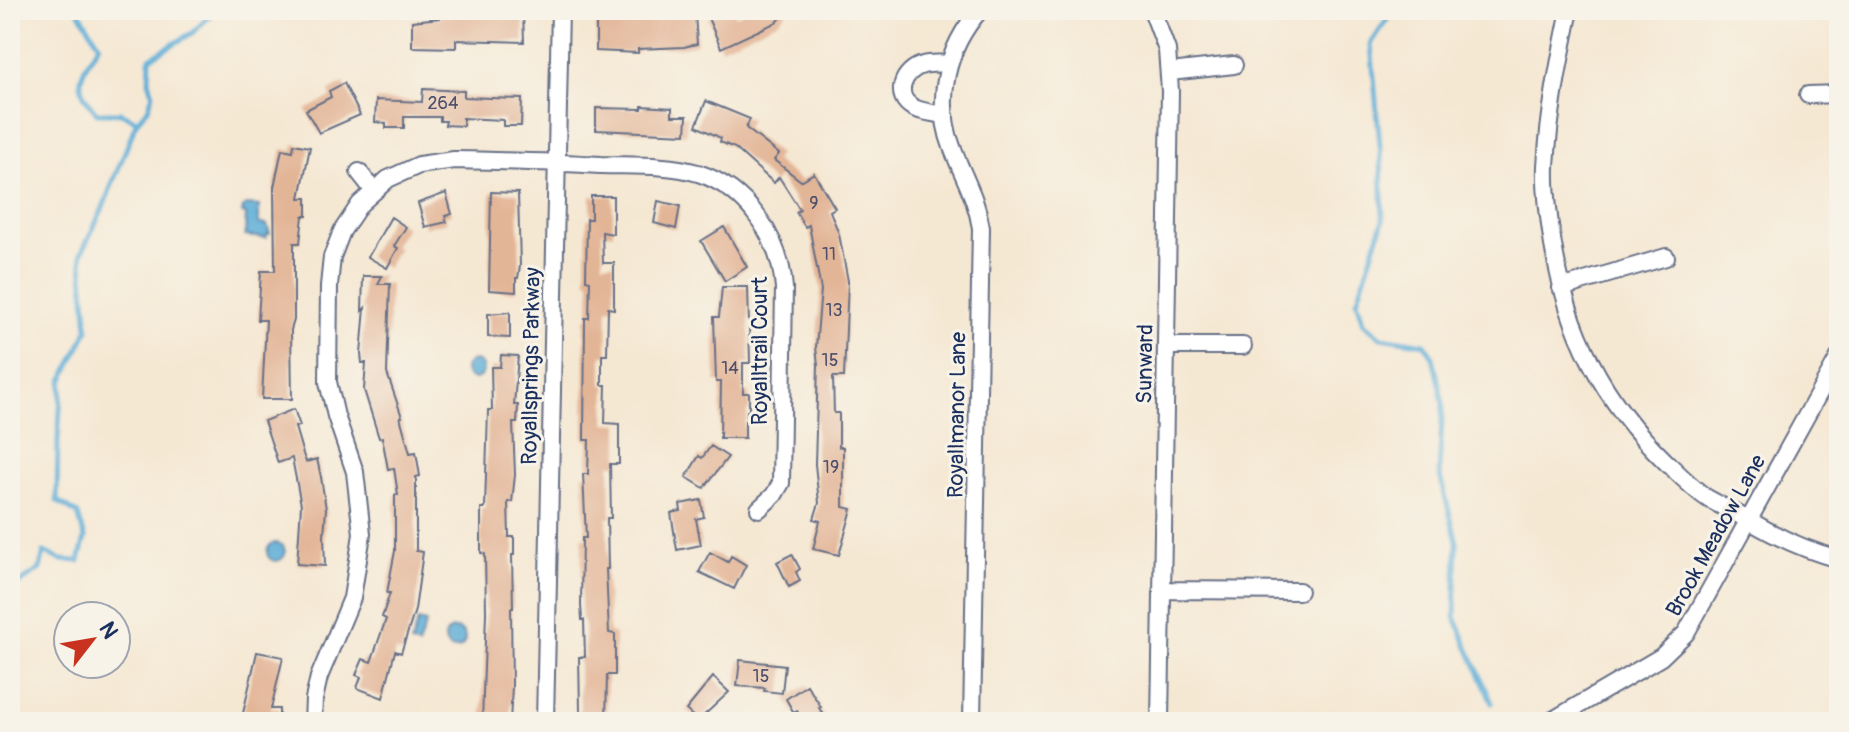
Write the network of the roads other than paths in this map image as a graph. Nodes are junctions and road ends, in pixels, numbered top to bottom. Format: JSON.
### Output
{"nodes":[{"id":1,"x":560,"y":10,"type":"edge"},
{"id":2,"x":980,"y":10,"type":"edge"},
{"id":3,"x":1152,"y":10,"type":"edge"},
{"id":4,"x":1570,"y":10,"type":"edge"},
{"id":5,"x":948,"y":63,"type":"junction"},
{"id":6,"x":1234,"y":65,"type":"dead end"},
{"id":7,"x":1170,"y":72,"type":"junction"},
{"id":8,"x":1839,"y":94,"type":"edge"},
{"id":9,"x":1808,"y":95,"type":"dead end"},
{"id":10,"x":945,"y":116,"type":"junction"},
{"id":11,"x":556,"y":162,"type":"junction"},
{"id":12,"x":359,"y":172,"type":"dead end"},
{"id":13,"x":374,"y":191,"type":"junction"},
{"id":14,"x":1666,"y":257,"type":"dead end"},
{"id":15,"x":1561,"y":288,"type":"junction"},
{"id":16,"x":1167,"y":346,"type":"junction"},
{"id":17,"x":1243,"y":346,"type":"dead end"},
{"id":18,"x":1839,"y":357,"type":"edge"},
{"id":19,"x":759,"y":509,"type":"dead end"},
{"id":20,"x":1749,"y":520,"type":"junction"},
{"id":21,"x":1839,"y":559,"type":"edge"},
{"id":22,"x":1162,"y":590,"type":"junction"},
{"id":23,"x":1299,"y":591,"type":"dead end"},
{"id":24,"x":1555,"y":721,"type":"edge"},
{"id":25,"x":313,"y":722,"type":"edge"},
{"id":26,"x":545,"y":722,"type":"edge"},
{"id":27,"x":972,"y":722,"type":"edge"},
{"id":28,"x":1160,"y":722,"type":"edge"}],
"edges":[{"from":1,"to":11,"type":"street","name":"Royallsprings Parkway"},
{"from":2,"to":5,"type":"street","name":"Royallmanor Lane"},
{"from":3,"to":7,"type":"street","name":"Sunward"},
{"from":4,"to":15,"type":"street"},
{"from":5,"to":10,"type":"street","name":"Royallmanor Lane"},
{"from":5,"to":10,"type":"street"},
{"from":6,"to":7,"type":"street"},
{"from":7,"to":16,"type":"street","name":"Sunward"},
{"from":8,"to":9,"type":"street"},
{"from":10,"to":27,"type":"street","name":"Royallmanor Lane"},
{"from":11,"to":13,"type":"street","name":"Royalltrail Court"},
{"from":11,"to":19,"type":"street","name":"Royalltrail Court"},
{"from":11,"to":26,"type":"street","name":"Royallsprings Parkway"},
{"from":12,"to":13,"type":"street"},
{"from":13,"to":25,"type":"street","name":"Royalltrail Court"},
{"from":14,"to":15,"type":"street"},
{"from":15,"to":20,"type":"street"},
{"from":16,"to":17,"type":"street"},
{"from":16,"to":22,"type":"street","name":"Sunward"},
{"from":18,"to":20,"type":"street","name":"Brook Meadow Lane"},
{"from":20,"to":21,"type":"street"},
{"from":20,"to":24,"type":"street","name":"Brook Meadow Lane"},
{"from":22,"to":23,"type":"street"},
{"from":22,"to":28,"type":"street","name":"Sunward"}]}
